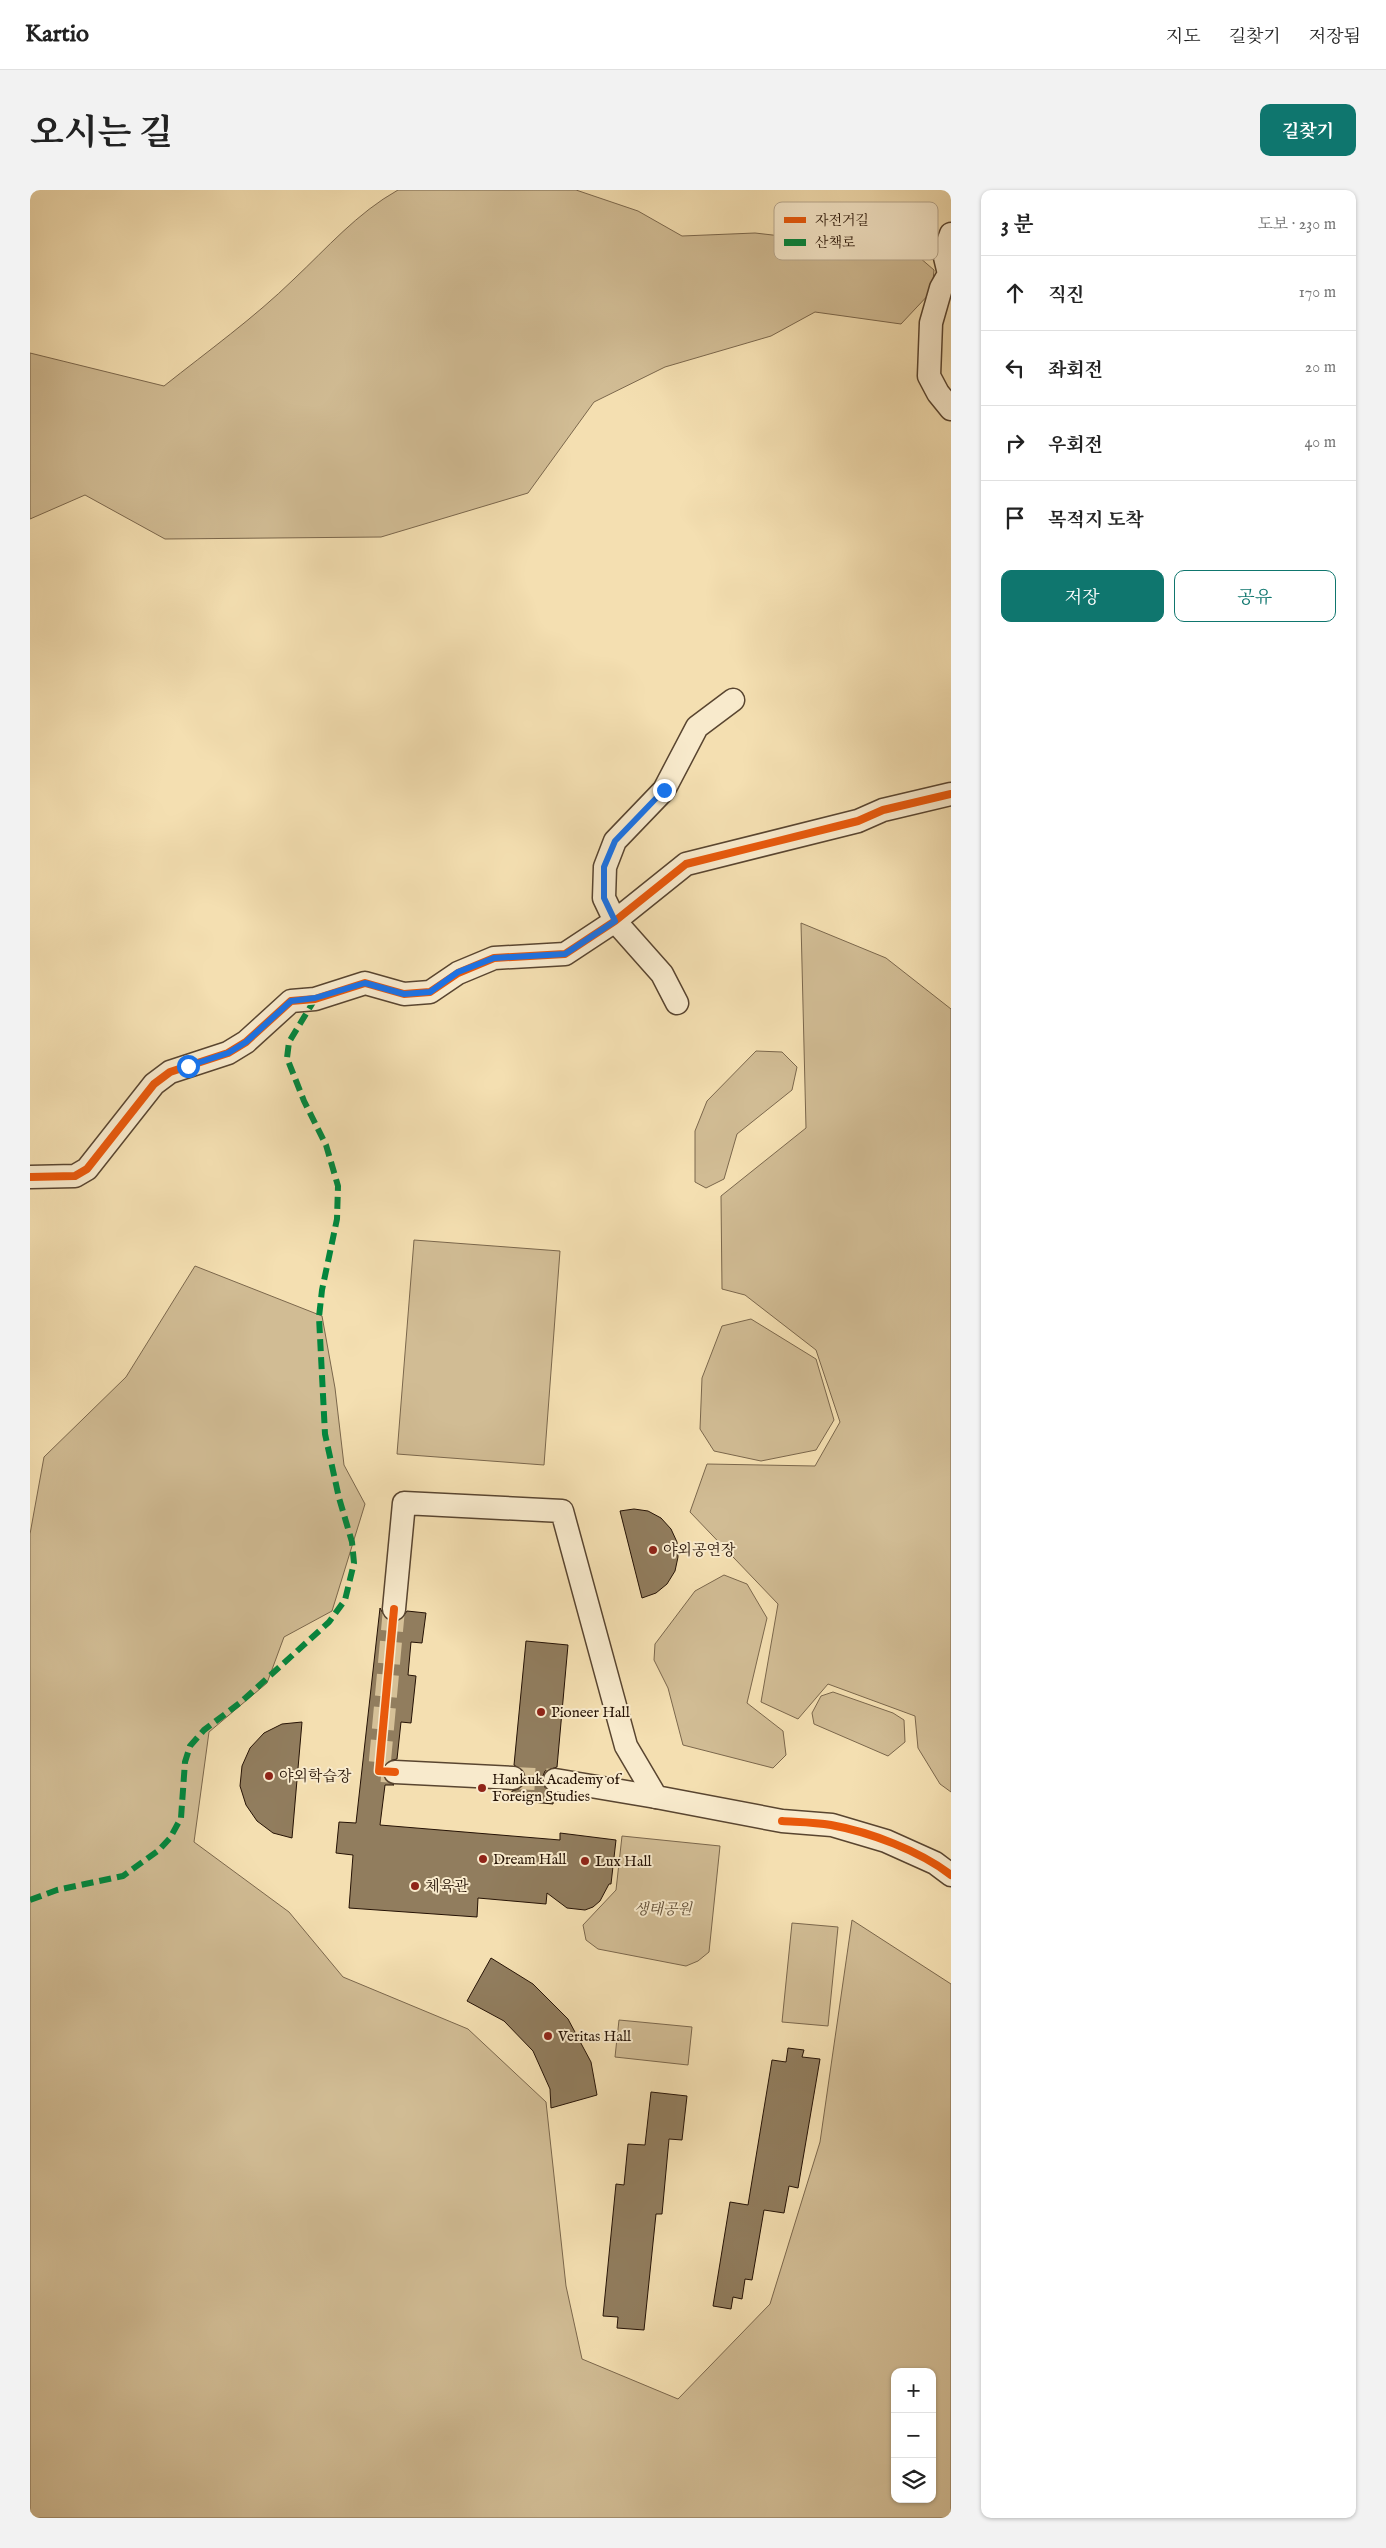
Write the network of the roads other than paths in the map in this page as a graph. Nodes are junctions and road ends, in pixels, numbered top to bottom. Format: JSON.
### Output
{"nodes":[{"id":1,"x":951,"y":234,"type":"edge"},
{"id":2,"x":950,"y":273,"type":"edge"},
{"id":3,"x":951,"y":409,"type":"edge"},
{"id":4,"x":733,"y":700,"type":"dead end"},
{"id":5,"x":951,"y":794,"type":"edge"},
{"id":6,"x":615,"y":921,"type":"junction"},
{"id":7,"x":677,"y":1003,"type":"dead end"},
{"id":8,"x":30,"y":1177,"type":"edge"},
{"id":9,"x":394,"y":1610,"type":"tunnel mouth"},
{"id":10,"x":396,"y":1772,"type":"tunnel mouth"},
{"id":11,"x":513,"y":1778,"type":"tunnel mouth"},
{"id":12,"x":555,"y":1780,"type":"tunnel mouth"},
{"id":13,"x":656,"y":1797,"type":"junction"},
{"id":14,"x":951,"y":1875,"type":"edge"}],
"edges":[{"from":1,"to":2,"type":"street"},
{"from":2,"to":3,"type":"street"},
{"from":4,"to":6,"type":"street"},
{"from":5,"to":6,"type":"street"},
{"from":6,"to":7,"type":"street"},
{"from":6,"to":8,"type":"street"},
{"from":9,"to":13,"type":"street"},
{"from":10,"to":11,"type":"street"},
{"from":12,"to":13,"type":"street"},
{"from":13,"to":14,"type":"street"}]}
